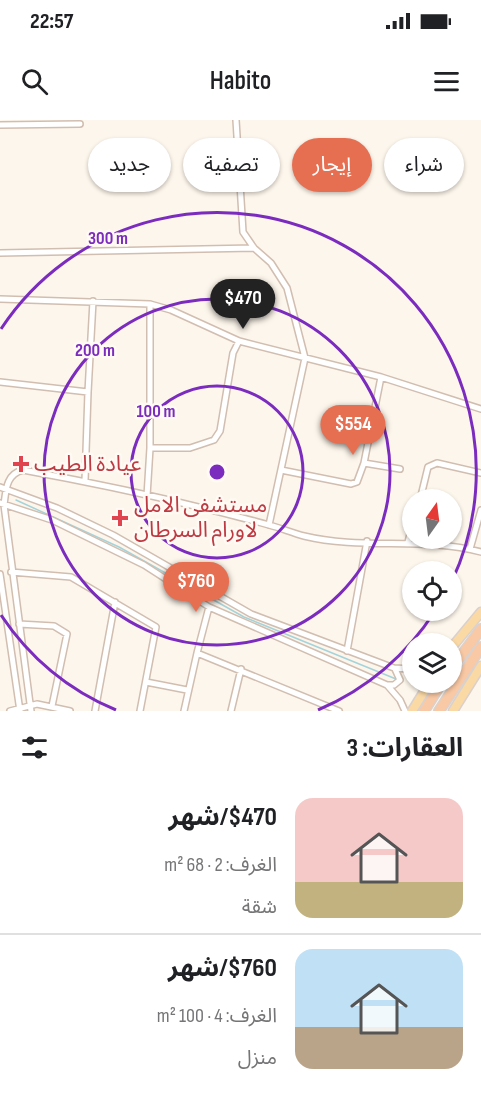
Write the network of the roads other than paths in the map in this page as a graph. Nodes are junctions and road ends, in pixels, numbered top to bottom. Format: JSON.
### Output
{"nodes":[{"id":1,"x":236,"y":120,"type":"edge"},
{"id":2,"x":21,"y":122,"type":"edge"},
{"id":3,"x":80,"y":124,"type":"dead end"},
{"id":4,"x":0,"y":125,"type":"edge"},
{"id":5,"x":254,"y":248,"type":"junction"},
{"id":6,"x":0,"y":253,"type":"edge"},
{"id":7,"x":0,"y":299,"type":"edge"},
{"id":8,"x":93,"y":301,"type":"junction"},
{"id":9,"x":150,"y":304,"type":"junction"},
{"id":10,"x":239,"y":341,"type":"junction"},
{"id":11,"x":305,"y":358,"type":"junction"},
{"id":12,"x":381,"y":377,"type":"junction"},
{"id":13,"x":0,"y":382,"type":"edge"},
{"id":14,"x":88,"y":392,"type":"junction"},
{"id":15,"x":481,"y":409,"type":"edge"},
{"id":16,"x":150,"y":448,"type":"junction"},
{"id":17,"x":364,"y":463,"type":"junction"},
{"id":18,"x":400,"y":469,"type":"dead end"},
{"id":19,"x":281,"y":470,"type":"junction"},
{"id":20,"x":481,"y":472,"type":"edge"},
{"id":21,"x":85,"y":481,"type":"junction"},
{"id":22,"x":3,"y":487,"type":"edge"},
{"id":23,"x":423,"y":489,"type":"edge"},
{"id":24,"x":147,"y":496,"type":"junction"},
{"id":25,"x":2,"y":504,"type":"edge"},
{"id":26,"x":481,"y":510,"type":"edge"},
{"id":27,"x":269,"y":525,"type":"junction"},
{"id":28,"x":367,"y":541,"type":"junction"},
{"id":29,"x":402,"y":542,"type":"edge"},
{"id":30,"x":462,"y":548,"type":"edge"},
{"id":31,"x":470,"y":549,"type":"junction"},
{"id":32,"x":481,"y":552,"type":"edge"},
{"id":33,"x":11,"y":572,"type":"junction"},
{"id":34,"x":0,"y":574,"type":"edge"},
{"id":35,"x":115,"y":602,"type":"junction"},
{"id":36,"x":209,"y":607,"type":"junction"},
{"id":37,"x":481,"y":612,"type":"edge"},
{"id":38,"x":3,"y":619,"type":"edge"},
{"id":39,"x":19,"y":624,"type":"junction"},
{"id":40,"x":481,"y":629,"type":"edge"},
{"id":41,"x":462,"y":636,"type":"edge"},
{"id":42,"x":481,"y":647,"type":"edge"},
{"id":43,"x":347,"y":651,"type":"junction"},
{"id":44,"x":197,"y":653,"type":"junction"},
{"id":45,"x":462,"y":655,"type":"edge"},
{"id":46,"x":481,"y":666,"type":"edge"},
{"id":47,"x":394,"y":668,"type":"junction"},
{"id":48,"x":402,"y":668,"type":"edge"},
{"id":49,"x":241,"y":669,"type":"junction"},
{"id":50,"x":146,"y":682,"type":"junction"},
{"id":51,"x":387,"y":685,"type":"junction"},
{"id":52,"x":188,"y":690,"type":"junction"},
{"id":53,"x":423,"y":693,"type":"edge"},
{"id":54,"x":435,"y":693,"type":"edge"},
{"id":55,"x":430,"y":701,"type":"junction"},
{"id":56,"x":52,"y":706,"type":"junction"},
{"id":57,"x":30,"y":708,"type":"edge"},
{"id":58,"x":20,"y":710,"type":"edge"},
{"id":59,"x":10,"y":711,"type":"edge"},
{"id":60,"x":70,"y":711,"type":"edge"},
{"id":61,"x":95,"y":711,"type":"edge"},
{"id":62,"x":140,"y":711,"type":"edge"},
{"id":63,"x":184,"y":711,"type":"edge"},
{"id":64,"x":231,"y":711,"type":"edge"},
{"id":65,"x":339,"y":711,"type":"edge"},
{"id":66,"x":405,"y":711,"type":"edge"},
{"id":67,"x":412,"y":711,"type":"edge"},
{"id":68,"x":418,"y":711,"type":"edge"},
{"id":69,"x":424,"y":711,"type":"edge"},
{"id":70,"x":439,"y":711,"type":"edge"},
{"id":71,"x":453,"y":711,"type":"edge"}],
"edges":[{"from":1,"to":5,"type":"street"},
{"from":2,"to":3,"type":"street"},
{"from":2,"to":4,"type":"street"},
{"from":5,"to":6,"type":"street"},
{"from":5,"to":11,"type":"street"},
{"from":7,"to":8,"type":"street"},
{"from":8,"to":9,"type":"street"},
{"from":8,"to":14,"type":"street"},
{"from":9,"to":10,"type":"street"},
{"from":9,"to":16,"type":"street"},
{"from":10,"to":11,"type":"street"},
{"from":10,"to":16,"type":"street"},
{"from":11,"to":12,"type":"street"},
{"from":11,"to":19,"type":"street"},
{"from":12,"to":15,"type":"street"},
{"from":12,"to":17,"type":"street"},
{"from":13,"to":14,"type":"street"},
{"from":14,"to":21,"type":"street"},
{"from":16,"to":24,"type":"street"},
{"from":17,"to":18,"type":"street"},
{"from":17,"to":19,"type":"street"},
{"from":19,"to":27,"type":"street"},
{"from":20,"to":23,"type":"street"},
{"from":21,"to":22,"type":"street"},
{"from":21,"to":24,"type":"street"},
{"from":22,"to":25,"type":"street"},
{"from":22,"to":43,"type":"street"},
{"from":24,"to":27,"type":"street"},
{"from":25,"to":33,"type":"street"},
{"from":25,"to":36,"type":"street"},
{"from":26,"to":31,"type":"street"},
{"from":27,"to":28,"type":"street"},
{"from":28,"to":29,"type":"street"},
{"from":28,"to":43,"type":"street"},
{"from":30,"to":31,"type":"street"},
{"from":31,"to":32,"type":"street"},
{"from":33,"to":35,"type":"street"},
{"from":33,"to":39,"type":"street"},
{"from":34,"to":38,"type":"street"},
{"from":35,"to":50,"type":"street"},
{"from":35,"to":61,"type":"street"},
{"from":36,"to":44,"type":"street"},
{"from":36,"to":51,"type":"street"},
{"from":37,"to":41,"type":"main road"},
{"from":38,"to":58,"type":"street"},
{"from":39,"to":56,"type":"street"},
{"from":39,"to":57,"type":"street"},
{"from":40,"to":45,"type":"highway"},
{"from":42,"to":70,"type":"highway"},
{"from":43,"to":47,"type":"street"},
{"from":44,"to":49,"type":"street"},
{"from":44,"to":52,"type":"street"},
{"from":46,"to":71,"type":"main road"},
{"from":47,"to":48,"type":"street"},
{"from":47,"to":51,"type":"street"},
{"from":49,"to":64,"type":"street"},
{"from":49,"to":65,"type":"street"},
{"from":50,"to":52,"type":"street"},
{"from":50,"to":62,"type":"street"},
{"from":51,"to":66,"type":"street"},
{"from":52,"to":63,"type":"street"},
{"from":53,"to":67,"type":"main road"},
{"from":54,"to":55,"type":"highway"},
{"from":55,"to":68,"type":"highway"},
{"from":55,"to":69,"type":"highway"},
{"from":56,"to":57,"type":"street"},
{"from":56,"to":60,"type":"street"},
{"from":57,"to":58,"type":"street"},
{"from":58,"to":59,"type":"street"}]}
